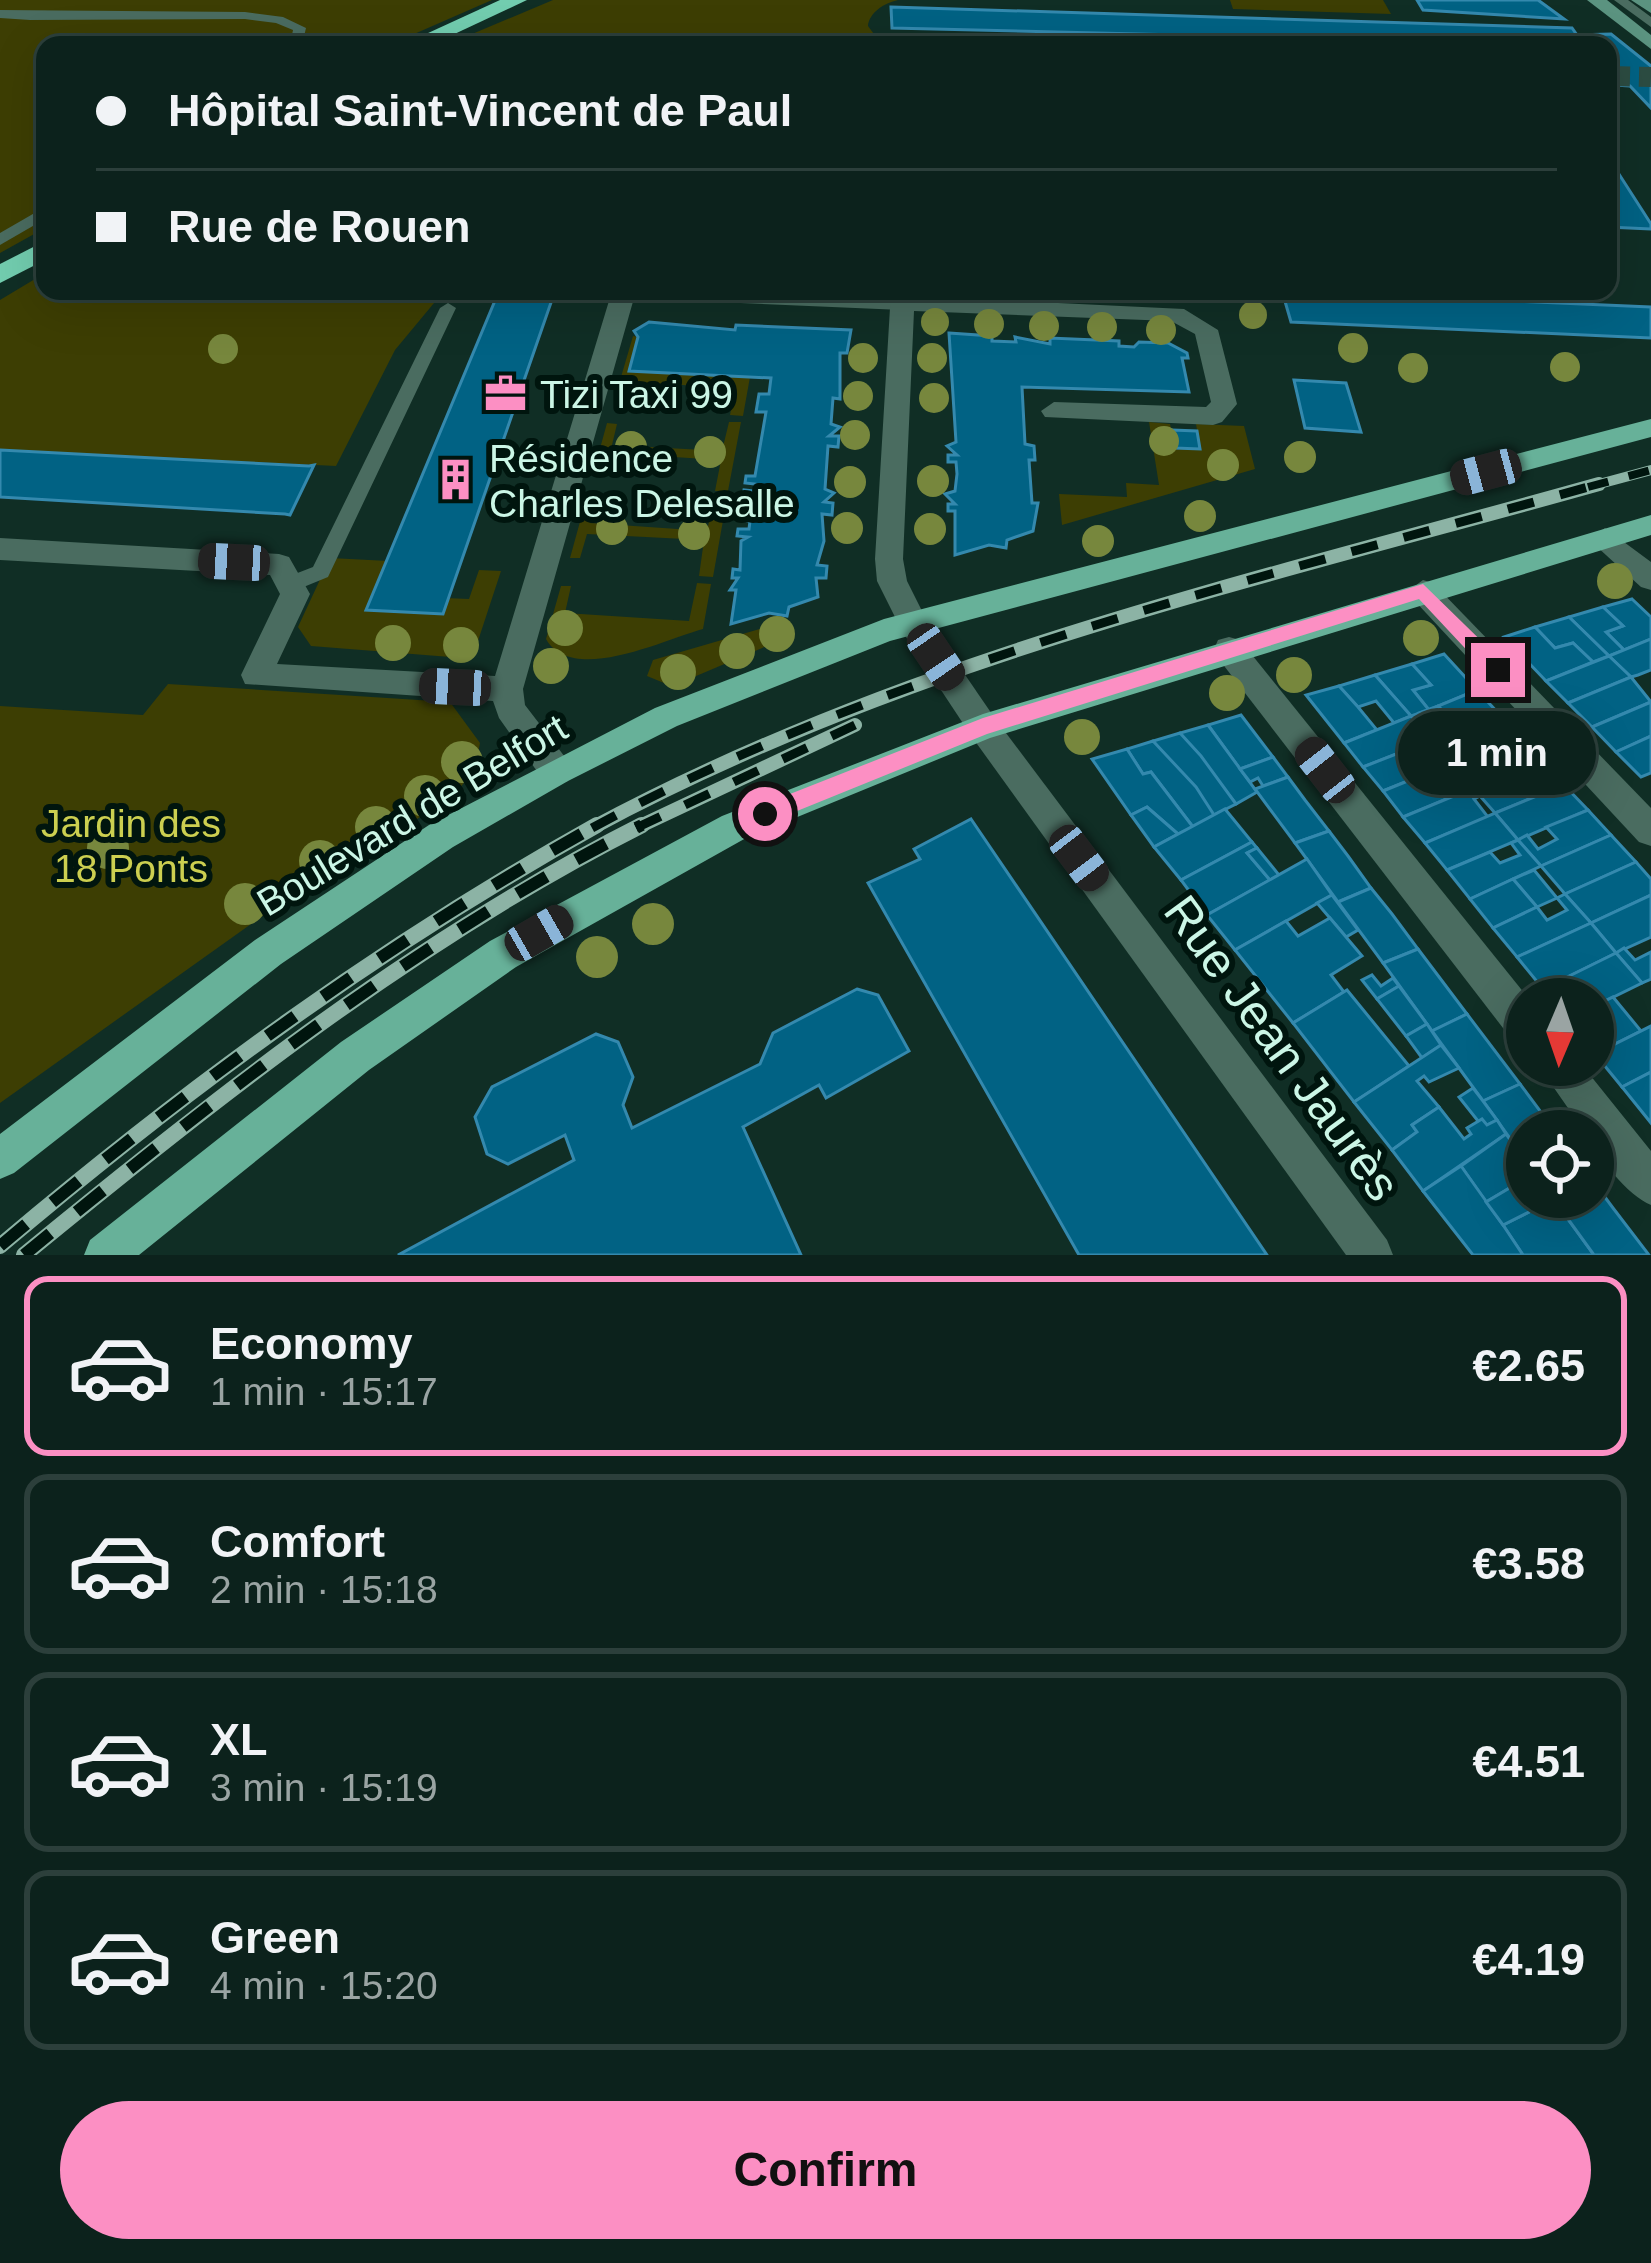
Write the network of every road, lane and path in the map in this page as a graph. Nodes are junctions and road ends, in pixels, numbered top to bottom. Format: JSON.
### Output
{"nodes":[{"id":1,"x":517,"y":0,"type":"edge"},
{"id":2,"x":1596,"y":0,"type":"edge"},
{"id":3,"x":1620,"y":0,"type":"edge"},
{"id":4,"x":1640,"y":0,"type":"edge"},
{"id":5,"x":1651,"y":8,"type":"edge"},
{"id":6,"x":0,"y":14,"type":"edge"},
{"id":7,"x":1651,"y":23,"type":"edge"},
{"id":8,"x":298,"y":36,"type":"edge"},
{"id":9,"x":434,"y":36,"type":"edge"},
{"id":10,"x":1651,"y":44,"type":"edge"},
{"id":11,"x":36,"y":218,"type":"edge"},
{"id":12,"x":0,"y":240,"type":"edge"},
{"id":13,"x":36,"y":254,"type":"edge"},
{"id":14,"x":0,"y":275,"type":"edge"},
{"id":15,"x":621,"y":300,"type":"edge"},
{"id":16,"x":903,"y":300,"type":"edge"},
{"id":17,"x":1050,"y":300,"type":"edge"},
{"id":18,"x":1099,"y":301,"type":"edge"},
{"id":19,"x":448,"y":308,"type":"dead end"},
{"id":20,"x":1054,"y":411,"type":"dead end"},
{"id":21,"x":1651,"y":428,"type":"edge"},
{"id":22,"x":1651,"y":525,"type":"edge"},
{"id":23,"x":1605,"y":538,"type":"junction"},
{"id":24,"x":0,"y":549,"type":"edge"},
{"id":25,"x":1651,"y":579,"type":"edge"},
{"id":26,"x":289,"y":585,"type":"junction"},
{"id":27,"x":1423,"y":591,"type":"junction"},
{"id":28,"x":913,"y":623,"type":"junction"},
{"id":29,"x":1229,"y":649,"type":"junction"},
{"id":30,"x":508,"y":689,"type":"junction"},
{"id":31,"x":983,"y":727,"type":"junction"},
{"id":32,"x":556,"y":771,"type":"junction"},
{"id":33,"x":1651,"y":831,"type":"edge"},
{"id":34,"x":1506,"y":1000,"type":"edge"},
{"id":35,"x":1574,"y":1086,"type":"edge"},
{"id":36,"x":0,"y":1159,"type":"edge"},
{"id":37,"x":1651,"y":1184,"type":"edge"},
{"id":38,"x":104,"y":1255,"type":"edge"},
{"id":39,"x":1372,"y":1255,"type":"edge"}],
"edges":[{"from":1,"to":9,"type":"highway"},
{"from":2,"to":10,"type":"main road"},
{"from":3,"to":7,"type":"lane"},
{"from":4,"to":5,"type":"main road"},
{"from":6,"to":8,"type":"lane"},
{"from":11,"to":12,"type":"lane"},
{"from":13,"to":14,"type":"highway"},
{"from":15,"to":30,"type":"street"},
{"from":16,"to":28,"type":"street"},
{"from":17,"to":18,"type":"street"},
{"from":18,"to":20,"type":"street"},
{"from":19,"to":26,"type":"lane"},
{"from":21,"to":28,"type":"main road","name":"Boulevard de Belfort"},
{"from":22,"to":23,"type":"main road"},
{"from":23,"to":25,"type":"street"},
{"from":23,"to":27,"type":"main road"},
{"from":24,"to":26,"type":"street"},
{"from":26,"to":30,"type":"street"},
{"from":27,"to":29,"type":"main road"},
{"from":27,"to":33,"type":"street"},
{"from":28,"to":31,"type":"street"},
{"from":28,"to":32,"type":"main road","name":"Boulevard de Belfort"},
{"from":29,"to":31,"type":"main road"},
{"from":29,"to":34,"type":"street"},
{"from":30,"to":32,"type":"street"},
{"from":31,"to":38,"type":"main road"},
{"from":31,"to":39,"type":"street","name":"Rue Jean Jaurès"},
{"from":32,"to":36,"type":"main road","name":"Boulevard de Belfort"},
{"from":35,"to":37,"type":"street"}]}
